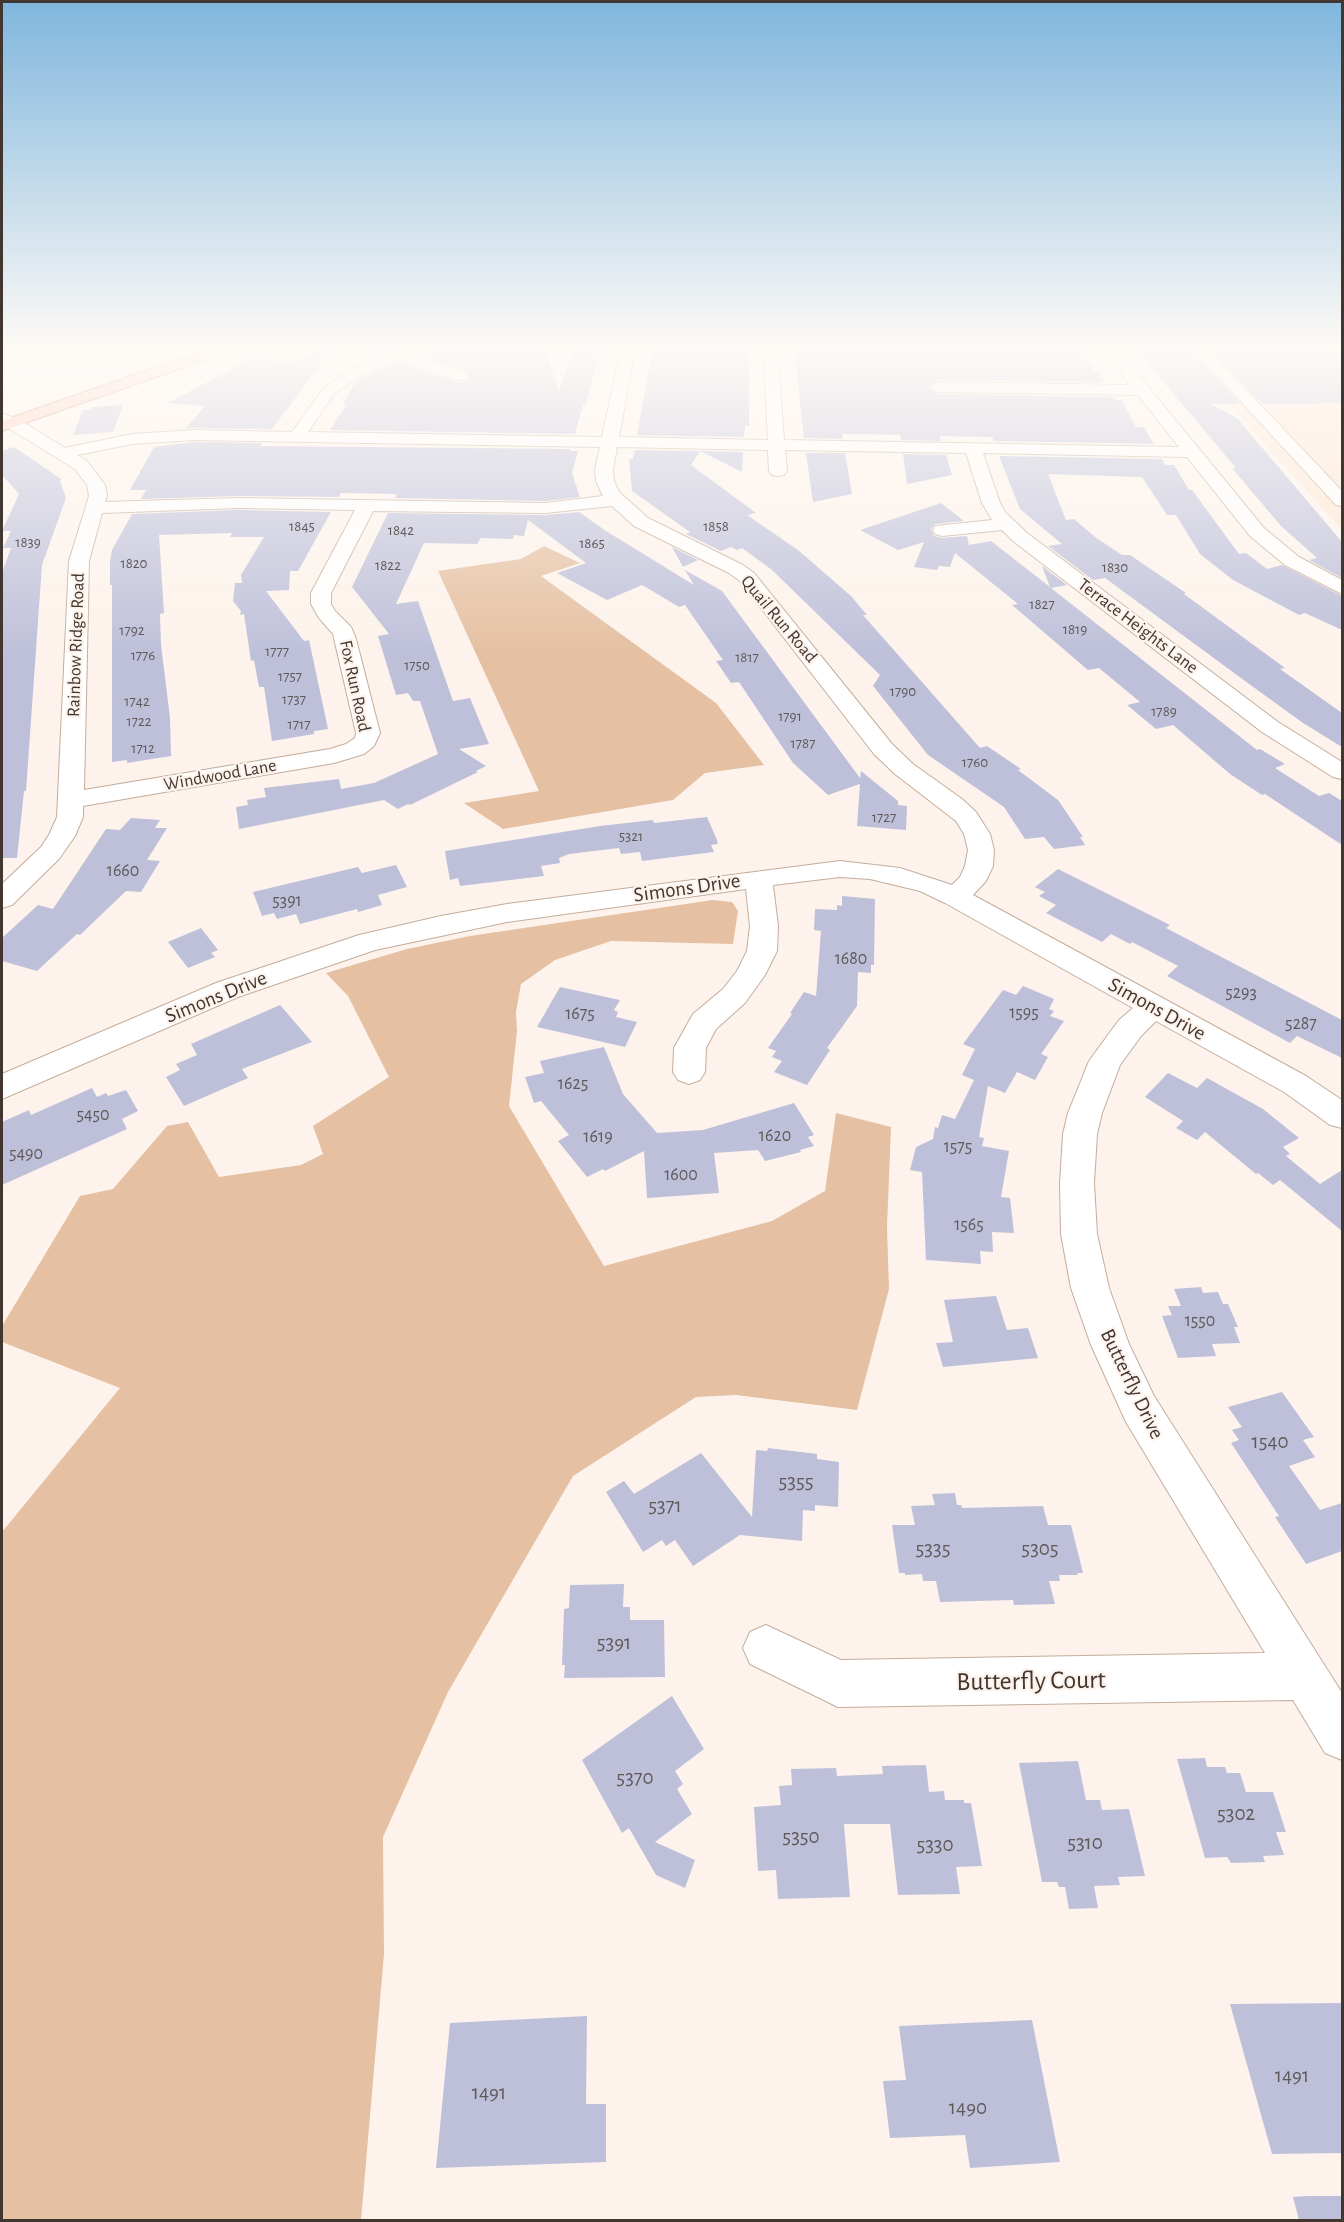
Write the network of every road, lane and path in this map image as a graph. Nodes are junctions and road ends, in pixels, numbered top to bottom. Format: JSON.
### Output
{"nodes":[{"id":1,"x":53,"y":448,"type":"edge"},
{"id":2,"x":86,"y":448,"type":"edge"},
{"id":3,"x":608,"y":448,"type":"edge"},
{"id":4,"x":777,"y":448,"type":"edge"},
{"id":5,"x":958,"y":448,"type":"edge"},
{"id":6,"x":973,"y":448,"type":"junction"},
{"id":7,"x":1189,"y":448,"type":"edge"},
{"id":8,"x":1292,"y":448,"type":"edge"},
{"id":9,"x":1193,"y":452,"type":"junction"},
{"id":10,"x":63,"y":453,"type":"junction"},
{"id":11,"x":778,"y":471,"type":"dead end"},
{"id":12,"x":615,"y":500,"type":"junction"},
{"id":13,"x":1342,"y":501,"type":"edge"},
{"id":14,"x":366,"y":506,"type":"junction"},
{"id":15,"x":95,"y":508,"type":"junction"},
{"id":16,"x":1006,"y":524,"type":"junction"},
{"id":17,"x":942,"y":530,"type":"dead end"},
{"id":18,"x":1342,"y":588,"type":"edge"},
{"id":19,"x":366,"y":741,"type":"joint"},
{"id":20,"x":1342,"y":772,"type":"edge"},
{"id":21,"x":71,"y":800,"type":"junction"},
{"id":22,"x":759,"y":878,"type":"junction"},
{"id":23,"x":955,"y":897,"type":"junction"},
{"id":24,"x":2,"y":898,"type":"edge"},
{"id":25,"x":1153,"y":1007,"type":"junction"},
{"id":26,"x":689,"y":1072,"type":"dead end"},
{"id":27,"x":2,"y":1087,"type":"edge"},
{"id":28,"x":1342,"y":1116,"type":"edge"},
{"id":29,"x":766,"y":1648,"type":"dead end"},
{"id":30,"x":1305,"y":1676,"type":"junction"},
{"id":31,"x":1342,"y":1736,"type":"edge"}],
"edges":[{"from":1,"to":10,"type":"street","name":"Rainbow Ridge Road"},
{"from":2,"to":10,"type":"street"},
{"from":3,"to":12,"type":"street","name":"Quail Run Road"},
{"from":4,"to":11,"type":"street"},
{"from":5,"to":6,"type":"street"},
{"from":6,"to":9,"type":"street"},
{"from":6,"to":16,"type":"street","name":"Terrace Heights Lane"},
{"from":7,"to":9,"type":"street"},
{"from":8,"to":13,"type":"street"},
{"from":9,"to":18,"type":"street"},
{"from":10,"to":15,"type":"street","name":"Rainbow Ridge Road"},
{"from":12,"to":14,"type":"street"},
{"from":12,"to":23,"type":"street","name":"Quail Run Road"},
{"from":14,"to":15,"type":"street"},
{"from":14,"to":19,"type":"street","name":"Fox Run Road"},
{"from":15,"to":21,"type":"street","name":"Rainbow Ridge Road"},
{"from":16,"to":17,"type":"street"},
{"from":16,"to":20,"type":"street","name":"Terrace Heights Lane"},
{"from":19,"to":21,"type":"street","name":"Windwood Lane"},
{"from":21,"to":24,"type":"street","name":"Rainbow Ridge Road"},
{"from":22,"to":23,"type":"street","name":"Simons Drive"},
{"from":22,"to":26,"type":"street"},
{"from":22,"to":27,"type":"street","name":"Simons Drive"},
{"from":23,"to":25,"type":"street","name":"Simons Drive"},
{"from":25,"to":28,"type":"street","name":"Simons Drive"},
{"from":25,"to":30,"type":"street","name":"Butterfly Drive"},
{"from":29,"to":30,"type":"street","name":"Butterfly Court"},
{"from":30,"to":31,"type":"street","name":"Butterfly Drive"}]}
